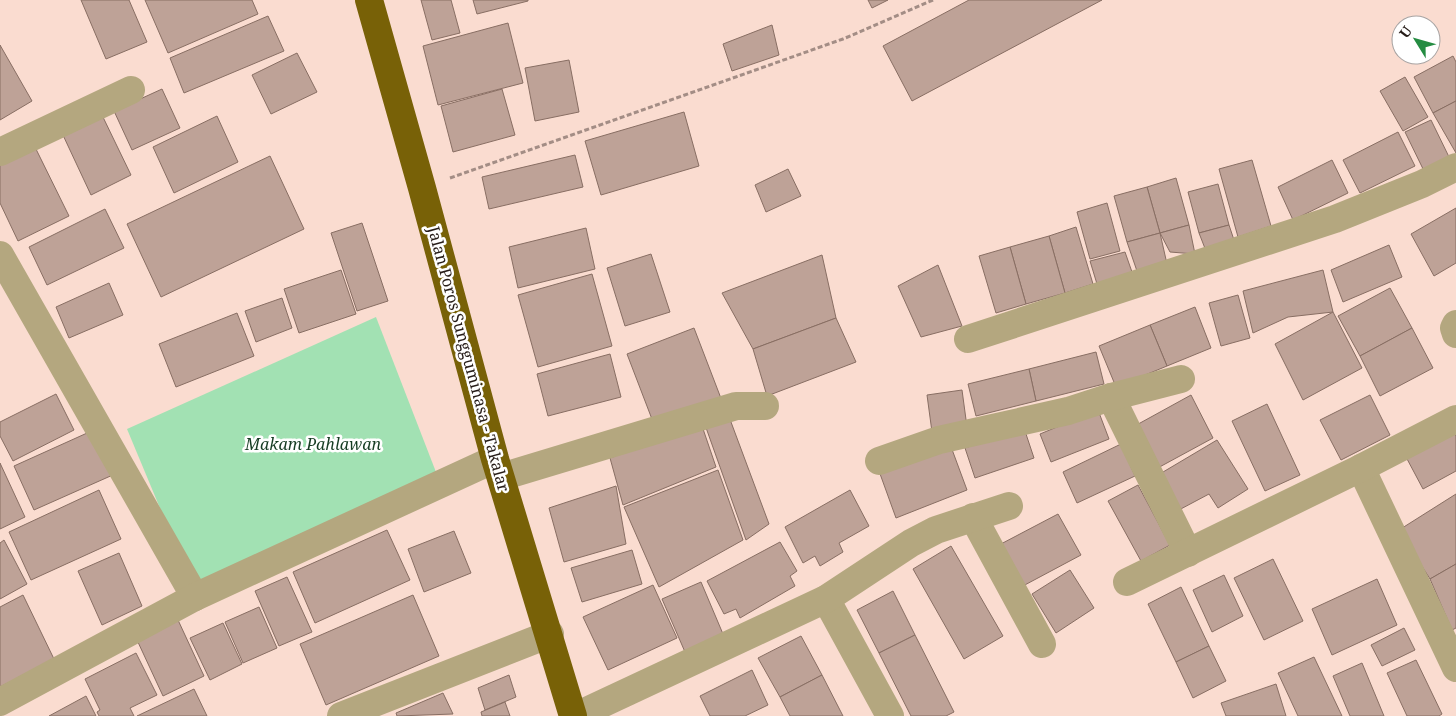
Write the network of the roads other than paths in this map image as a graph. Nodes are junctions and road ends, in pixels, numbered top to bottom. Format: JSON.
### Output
{"nodes":[{"id":1,"x":369,"y":0,"type":"edge"},
{"id":2,"x":131,"y":90,"type":"dead end"},
{"id":3,"x":0,"y":152,"type":"edge"},
{"id":4,"x":1456,"y":167,"type":"edge"},
{"id":5,"x":0,"y":255,"type":"edge"},
{"id":6,"x":968,"y":339,"type":"dead end"},
{"id":7,"x":1181,"y":379,"type":"dead end"},
{"id":8,"x":1111,"y":397,"type":"junction"},
{"id":9,"x":765,"y":406,"type":"dead end"},
{"id":10,"x":1456,"y":419,"type":"edge"},
{"id":11,"x":879,"y":461,"type":"dead end"},
{"id":12,"x":498,"y":468,"type":"junction"},
{"id":13,"x":1361,"y":468,"type":"junction"},
{"id":14,"x":1009,"y":506,"type":"dead end"},
{"id":15,"x":973,"y":517,"type":"junction"},
{"id":16,"x":1188,"y":553,"type":"junction"},
{"id":17,"x":1127,"y":582,"type":"dead end"},
{"id":18,"x":195,"y":597,"type":"junction"},
{"id":19,"x":826,"y":599,"type":"junction"},
{"id":20,"x":550,"y":634,"type":"junction"},
{"id":21,"x":1042,"y":644,"type":"dead end"},
{"id":22,"x":1456,"y":668,"type":"edge"},
{"id":23,"x":0,"y":702,"type":"edge"},
{"id":24,"x":341,"y":716,"type":"edge"},
{"id":25,"x":575,"y":716,"type":"edge"},
{"id":26,"x":890,"y":716,"type":"edge"}],
"edges":[{"from":1,"to":12,"type":"highway","name":"Jalan Poros Sungguminasa - Takalar"},
{"from":2,"to":3,"type":"street"},
{"from":4,"to":6,"type":"street"},
{"from":5,"to":18,"type":"street"},
{"from":7,"to":8,"type":"street"},
{"from":8,"to":11,"type":"street"},
{"from":8,"to":16,"type":"street"},
{"from":9,"to":12,"type":"street"},
{"from":10,"to":13,"type":"street"},
{"from":12,"to":18,"type":"street"},
{"from":12,"to":20,"type":"highway","name":"Jalan Poros Sungguminasa - Takalar"},
{"from":13,"to":16,"type":"street"},
{"from":13,"to":22,"type":"street"},
{"from":14,"to":15,"type":"street"},
{"from":15,"to":19,"type":"street"},
{"from":15,"to":21,"type":"street"},
{"from":16,"to":17,"type":"street"},
{"from":18,"to":23,"type":"street"},
{"from":19,"to":25,"type":"street"},
{"from":19,"to":26,"type":"street"},
{"from":20,"to":24,"type":"street"},
{"from":20,"to":25,"type":"highway","name":"Jalan Poros Sungguminasa - Takalar"}]}
